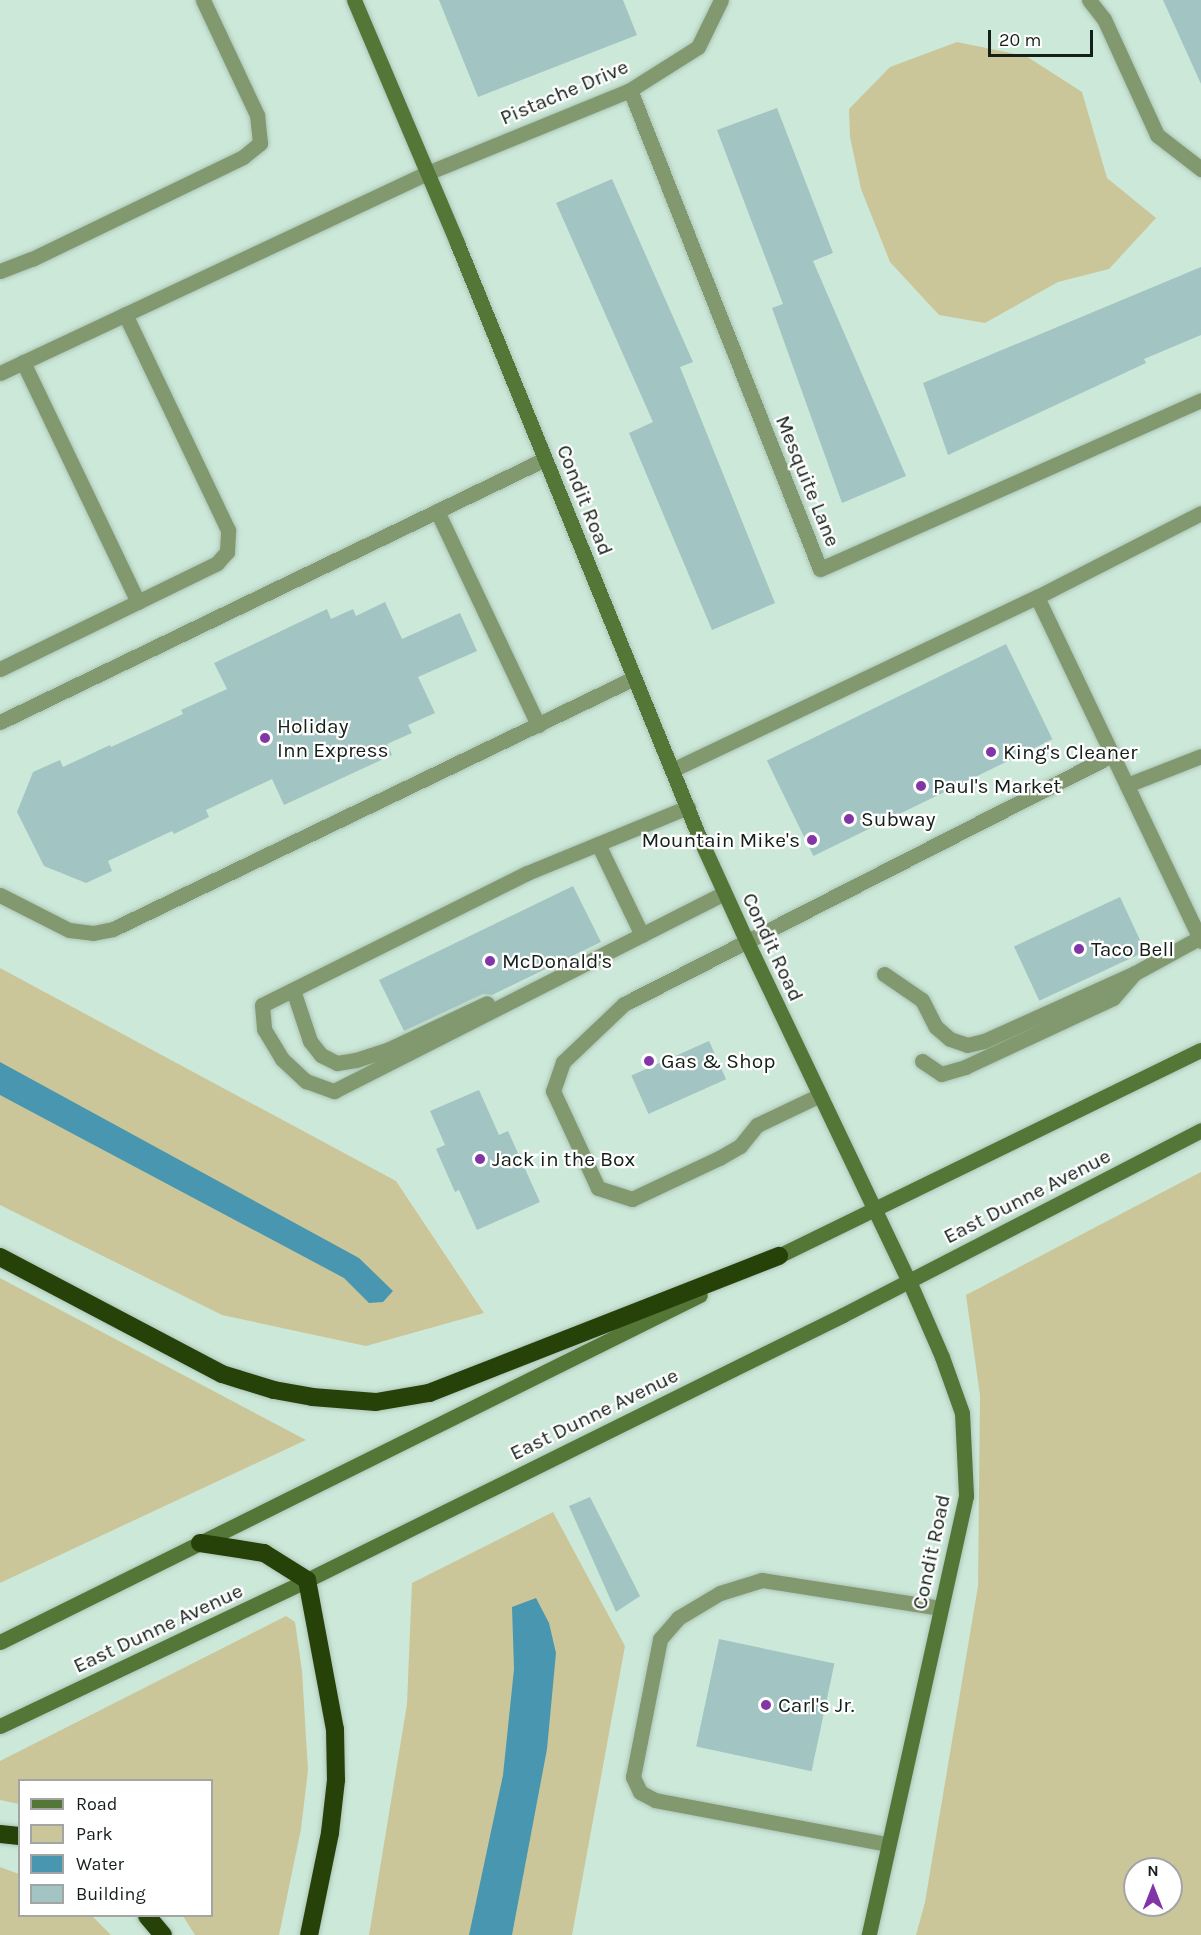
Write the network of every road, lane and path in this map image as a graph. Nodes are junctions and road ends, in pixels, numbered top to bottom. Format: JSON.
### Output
{"nodes":[{"id":1,"x":203,"y":0,"type":"edge"},
{"id":2,"x":354,"y":0,"type":"edge"},
{"id":3,"x":721,"y":0,"type":"edge"},
{"id":4,"x":1089,"y":0,"type":"edge"},
{"id":5,"x":630,"y":90,"type":"junction"},
{"id":6,"x":1201,"y":169,"type":"edge"},
{"id":7,"x":427,"y":173,"type":"junction"},
{"id":8,"x":0,"y":271,"type":"edge"},
{"id":9,"x":126,"y":314,"type":"junction"},
{"id":10,"x":23,"y":362,"type":"junction"},
{"id":11,"x":0,"y":373,"type":"edge"},
{"id":12,"x":1201,"y":400,"type":"edge"},
{"id":13,"x":545,"y":459,"type":"junction"},
{"id":14,"x":437,"y":511,"type":"junction"},
{"id":15,"x":1201,"y":513,"type":"edge"},
{"id":16,"x":1037,"y":597,"type":"junction"},
{"id":17,"x":138,"y":602,"type":"junction"},
{"id":18,"x":0,"y":669,"type":"edge"},
{"id":19,"x":634,"y":678,"type":"junction"},
{"id":20,"x":0,"y":722,"type":"edge"},
{"id":21,"x":537,"y":724,"type":"junction"},
{"id":22,"x":1112,"y":755,"type":"junction"},
{"id":23,"x":1201,"y":756,"type":"edge"},
{"id":24,"x":672,"y":770,"type":"junction"},
{"id":25,"x":1127,"y":785,"type":"junction"},
{"id":26,"x":688,"y":807,"type":"junction"},
{"id":27,"x":598,"y":844,"type":"junction"},
{"id":28,"x":724,"y":893,"type":"junction"},
{"id":29,"x":0,"y":895,"type":"edge"},
{"id":30,"x":642,"y":935,"type":"junction"},
{"id":31,"x":1200,"y":940,"type":"edge"},
{"id":32,"x":747,"y":942,"type":"junction"},
{"id":33,"x":1135,"y":973,"type":"junction"},
{"id":34,"x":884,"y":974,"type":"dead end"},
{"id":35,"x":546,"y":984,"type":"junction"},
{"id":36,"x":293,"y":990,"type":"junction"},
{"id":37,"x":1201,"y":1050,"type":"edge"},
{"id":38,"x":922,"y":1061,"type":"dead end"},
{"id":39,"x":820,"y":1095,"type":"junction"},
{"id":40,"x":1201,"y":1130,"type":"edge"},
{"id":41,"x":874,"y":1208,"type":"junction"},
{"id":42,"x":779,"y":1256,"type":"junction"},
{"id":43,"x":0,"y":1257,"type":"edge"},
{"id":44,"x":909,"y":1281,"type":"junction"},
{"id":45,"x":200,"y":1543,"type":"junction"},
{"id":46,"x":307,"y":1580,"type":"junction"},
{"id":47,"x":940,"y":1608,"type":"junction"},
{"id":48,"x":0,"y":1642,"type":"edge"},
{"id":49,"x":0,"y":1726,"type":"edge"},
{"id":50,"x":0,"y":1834,"type":"edge"},
{"id":51,"x":18,"y":1836,"type":"edge"},
{"id":52,"x":887,"y":1844,"type":"junction"},
{"id":53,"x":148,"y":1917,"type":"edge"},
{"id":54,"x":163,"y":1935,"type":"edge"},
{"id":55,"x":309,"y":1935,"type":"edge"},
{"id":56,"x":869,"y":1935,"type":"edge"}],
"edges":[{"from":1,"to":8,"type":"street"},
{"from":2,"to":7,"type":"main road","name":"Condit Road"},
{"from":3,"to":5,"type":"street","name":"Pistache Drive"},
{"from":4,"to":6,"type":"street"},
{"from":5,"to":7,"type":"street","name":"Pistache Drive"},
{"from":5,"to":12,"type":"street","name":"Mesquite Lane"},
{"from":7,"to":9,"type":"street","name":"Pistache Drive"},
{"from":7,"to":13,"type":"main road","name":"Condit Road"},
{"from":9,"to":10,"type":"street","name":"Pistache Drive"},
{"from":9,"to":17,"type":"street"},
{"from":10,"to":11,"type":"street","name":"Pistache Drive"},
{"from":10,"to":17,"type":"street"},
{"from":13,"to":14,"type":"street"},
{"from":13,"to":19,"type":"main road","name":"Condit Road"},
{"from":14,"to":20,"type":"street"},
{"from":14,"to":21,"type":"street"},
{"from":15,"to":16,"type":"street"},
{"from":16,"to":22,"type":"street"},
{"from":16,"to":24,"type":"street"},
{"from":17,"to":18,"type":"street"},
{"from":19,"to":21,"type":"street"},
{"from":19,"to":24,"type":"main road","name":"Condit Road"},
{"from":21,"to":29,"type":"street"},
{"from":22,"to":25,"type":"street"},
{"from":22,"to":32,"type":"street"},
{"from":23,"to":25,"type":"street"},
{"from":24,"to":26,"type":"main road","name":"Condit Road"},
{"from":25,"to":31,"type":"street"},
{"from":26,"to":27,"type":"street"},
{"from":26,"to":28,"type":"main road","name":"Condit Road"},
{"from":27,"to":30,"type":"street"},
{"from":27,"to":36,"type":"street"},
{"from":28,"to":30,"type":"street"},
{"from":28,"to":32,"type":"main road","name":"Condit Road"},
{"from":30,"to":35,"type":"street"},
{"from":31,"to":33,"type":"street"},
{"from":32,"to":39,"type":"main road","name":"Condit Road"},
{"from":32,"to":39,"type":"street"},
{"from":33,"to":34,"type":"street"},
{"from":33,"to":38,"type":"street"},
{"from":35,"to":36,"type":"street"},
{"from":35,"to":36,"type":"street"},
{"from":37,"to":41,"type":"main road"},
{"from":39,"to":41,"type":"main road","name":"Condit Road"},
{"from":40,"to":44,"type":"main road","name":"East Dunne Avenue"},
{"from":41,"to":42,"type":"main road"},
{"from":41,"to":44,"type":"main road","name":"Condit Road"},
{"from":42,"to":43,"type":"highway"},
{"from":42,"to":45,"type":"main road"},
{"from":44,"to":46,"type":"main road","name":"East Dunne Avenue"},
{"from":44,"to":47,"type":"main road","name":"Condit Road"},
{"from":45,"to":46,"type":"highway"},
{"from":45,"to":48,"type":"main road"},
{"from":46,"to":49,"type":"main road","name":"East Dunne Avenue"},
{"from":46,"to":55,"type":"highway"},
{"from":47,"to":52,"type":"main road","name":"Condit Road"},
{"from":47,"to":52,"type":"street"},
{"from":50,"to":51,"type":"highway"},
{"from":52,"to":56,"type":"main road","name":"Condit Road"},
{"from":53,"to":54,"type":"highway"}]}
